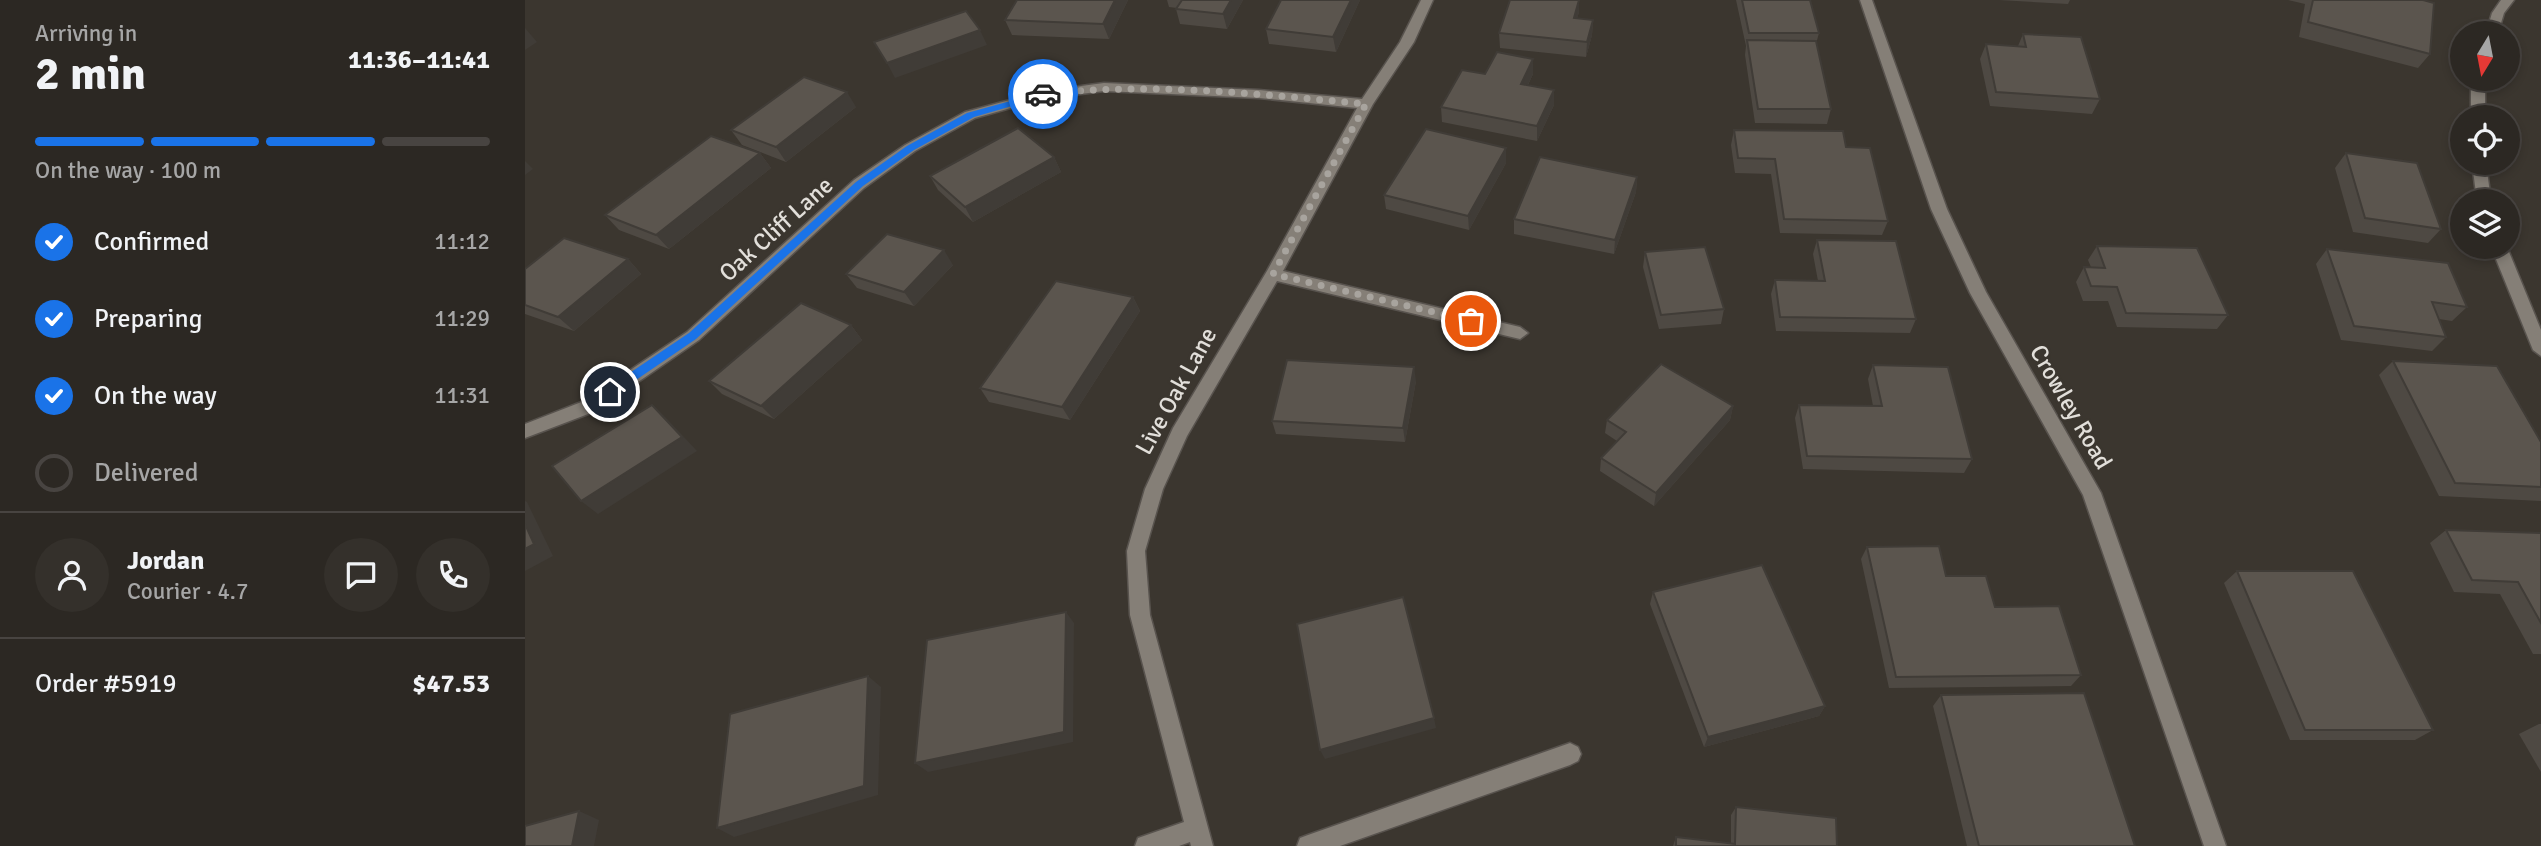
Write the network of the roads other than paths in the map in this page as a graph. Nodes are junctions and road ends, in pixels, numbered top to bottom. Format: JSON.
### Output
{"nodes":[{"id":1,"x":1427,"y":0,"type":"edge"},
{"id":2,"x":1866,"y":0,"type":"edge"},
{"id":3,"x":2508,"y":0,"type":"edge"},
{"id":4,"x":2496,"y":21,"type":"edge"},
{"id":5,"x":1366,"y":104,"type":"junction"},
{"id":6,"x":2504,"y":259,"type":"edge"},
{"id":7,"x":1273,"y":274,"type":"junction"},
{"id":8,"x":1520,"y":333,"type":"dead end"},
{"id":9,"x":2541,"y":349,"type":"edge"},
{"id":10,"x":525,"y":431,"type":"edge"},
{"id":11,"x":1570,"y":754,"type":"dead end"},
{"id":12,"x":1199,"y":838,"type":"edge"},
{"id":13,"x":1146,"y":846,"type":"edge"},
{"id":14,"x":1308,"y":846,"type":"edge"},
{"id":15,"x":2215,"y":846,"type":"edge"}],
"edges":[{"from":1,"to":5,"type":"street","name":"Live Oak Lane"},
{"from":2,"to":15,"type":"street","name":"Crowley Road"},
{"from":3,"to":4,"type":"street"},
{"from":5,"to":7,"type":"street","name":"Live Oak Lane"},
{"from":5,"to":10,"type":"street","name":"Oak Cliff Lane"},
{"from":6,"to":9,"type":"street"},
{"from":7,"to":8,"type":"street"},
{"from":7,"to":12,"type":"street","name":"Live Oak Lane"},
{"from":11,"to":14,"type":"street"},
{"from":12,"to":13,"type":"street"}]}
